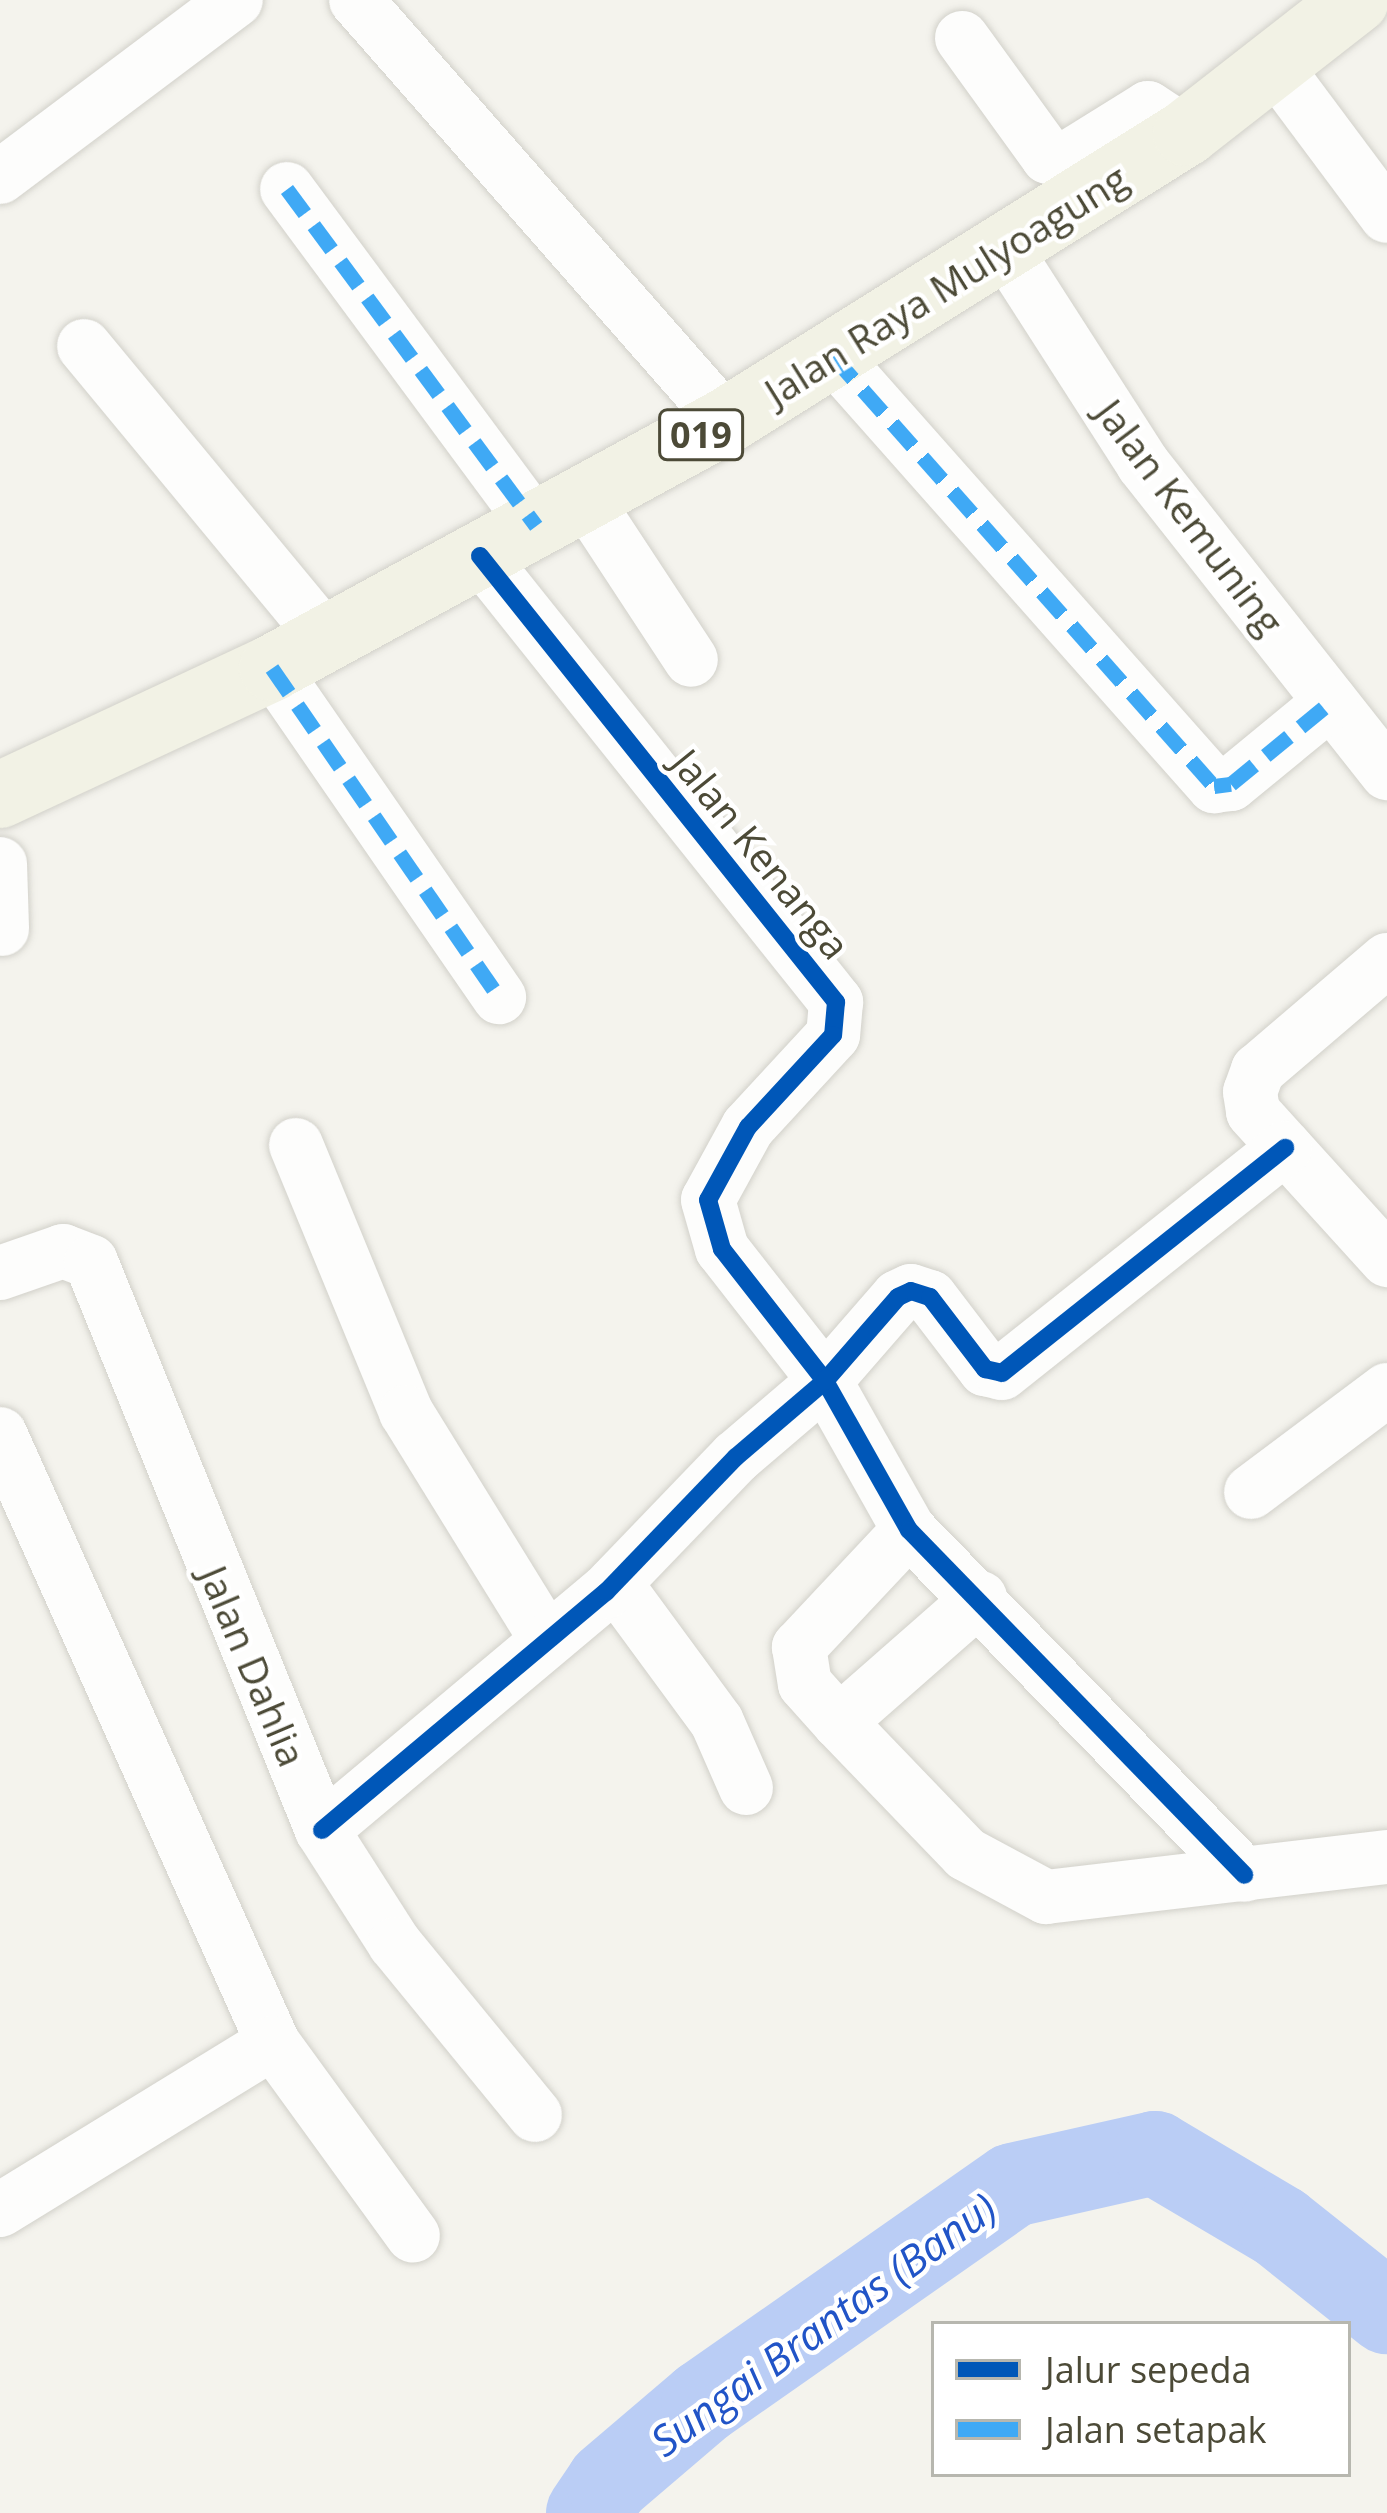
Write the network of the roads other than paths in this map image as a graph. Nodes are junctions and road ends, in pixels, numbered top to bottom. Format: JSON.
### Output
{"nodes":[{"id":1,"x":236,"y":0,"type":"edge"},
{"id":2,"x":356,"y":0,"type":"edge"},
{"id":3,"x":1356,"y":0,"type":"edge"},
{"id":4,"x":962,"y":38,"type":"dead end"},
{"id":5,"x":1275,"y":66,"type":"junction"},
{"id":6,"x":1186,"y":133,"type":"junction"},
{"id":7,"x":0,"y":177,"type":"edge"},
{"id":8,"x":287,"y":189,"type":"dead end"},
{"id":9,"x":1387,"y":216,"type":"edge"},
{"id":10,"x":1007,"y":252,"type":"junction"},
{"id":11,"x":84,"y":346,"type":"dead end"},
{"id":12,"x":833,"y":356,"type":"junction"},
{"id":13,"x":726,"y":421,"type":"junction"},
{"id":14,"x":561,"y":513,"type":"junction"},
{"id":15,"x":479,"y":556,"type":"junction"},
{"id":16,"x":299,"y":654,"type":"junction"},
{"id":17,"x":691,"y":660,"type":"dead end"},
{"id":18,"x":1330,"y":702,"type":"junction"},
{"id":19,"x":1382,"y":755,"type":"edge"},
{"id":20,"x":0,"y":795,"type":"edge"},
{"id":21,"x":0,"y":864,"type":"edge"},
{"id":22,"x":2,"y":929,"type":"edge"},
{"id":23,"x":1387,"y":960,"type":"edge"},
{"id":24,"x":499,"y":997,"type":"dead end"},
{"id":25,"x":296,"y":1145,"type":"dead end"},
{"id":26,"x":1285,"y":1148,"type":"junction"},
{"id":27,"x":1377,"y":1228,"type":"edge"},
{"id":28,"x":0,"y":1274,"type":"edge"},
{"id":29,"x":825,"y":1381,"type":"junction"},
{"id":30,"x":1387,"y":1390,"type":"edge"},
{"id":31,"x":0,"y":1434,"type":"edge"},
{"id":32,"x":1251,"y":1492,"type":"dead end"},
{"id":33,"x":909,"y":1530,"type":"junction"},
{"id":34,"x":615,"y":1583,"type":"junction"},
{"id":35,"x":980,"y":1598,"type":"junction"},
{"id":36,"x":546,"y":1639,"type":"junction"},
{"id":37,"x":838,"y":1722,"type":"junction"},
{"id":38,"x":746,"y":1788,"type":"dead end"},
{"id":39,"x":322,"y":1830,"type":"junction"},
{"id":40,"x":1387,"y":1857,"type":"edge"},
{"id":41,"x":1244,"y":1875,"type":"junction"},
{"id":42,"x":273,"y":2043,"type":"junction"},
{"id":43,"x":536,"y":2114,"type":"dead end"},
{"id":44,"x":0,"y":2210,"type":"edge"},
{"id":45,"x":413,"y":2236,"type":"dead end"}],
"edges":[{"from":1,"to":7,"type":"street"},
{"from":2,"to":13,"type":"street"},
{"from":3,"to":5,"type":"main road","name":"Jalan Raya Mulyoagung","number":"019"},
{"from":4,"to":6,"type":"street"},
{"from":5,"to":6,"type":"main road","name":"Jalan Raya Mulyoagung","number":"019"},
{"from":5,"to":9,"type":"street"},
{"from":6,"to":10,"type":"main road","name":"Jalan Raya Mulyoagung","number":"019"},
{"from":8,"to":14,"type":"street"},
{"from":10,"to":12,"type":"main road","name":"Jalan Raya Mulyoagung","number":"019"},
{"from":10,"to":18,"type":"street","name":"Jalan Kemuning"},
{"from":11,"to":16,"type":"street"},
{"from":12,"to":13,"type":"main road","name":"Jalan Raya Mulyoagung","number":"019"},
{"from":12,"to":18,"type":"street"},
{"from":13,"to":14,"type":"main road","name":"Jalan Raya Mulyoagung","number":"019"},
{"from":14,"to":15,"type":"main road","name":"Jalan Raya Mulyoagung","number":"019"},
{"from":14,"to":17,"type":"street"},
{"from":15,"to":16,"type":"main road","name":"Jalan Raya Mulyoagung","number":"019"},
{"from":15,"to":29,"type":"street","name":"Jalan Kenanga"},
{"from":16,"to":20,"type":"main road","name":"Jalan Raya Mulyoagung","number":"019"},
{"from":16,"to":24,"type":"street"},
{"from":18,"to":19,"type":"street","name":"Jalan Kemuning"},
{"from":21,"to":22,"type":"street"},
{"from":23,"to":26,"type":"street"},
{"from":25,"to":36,"type":"street"},
{"from":26,"to":27,"type":"street"},
{"from":26,"to":29,"type":"street"},
{"from":28,"to":39,"type":"street","name":"Jalan Dahlia"},
{"from":29,"to":33,"type":"street","name":"Jalan Kenanga"},
{"from":29,"to":34,"type":"street"},
{"from":30,"to":32,"type":"street"},
{"from":31,"to":42,"type":"street"},
{"from":33,"to":35,"type":"street","name":"Jalan Kenanga"},
{"from":33,"to":37,"type":"street"},
{"from":34,"to":36,"type":"street"},
{"from":34,"to":38,"type":"street"},
{"from":35,"to":37,"type":"street"},
{"from":35,"to":41,"type":"street","name":"Jalan Kenanga"},
{"from":36,"to":39,"type":"street"},
{"from":37,"to":41,"type":"street"},
{"from":39,"to":43,"type":"street","name":"Jalan Dahlia"},
{"from":40,"to":41,"type":"street"},
{"from":42,"to":44,"type":"street"},
{"from":42,"to":45,"type":"street"}]}
